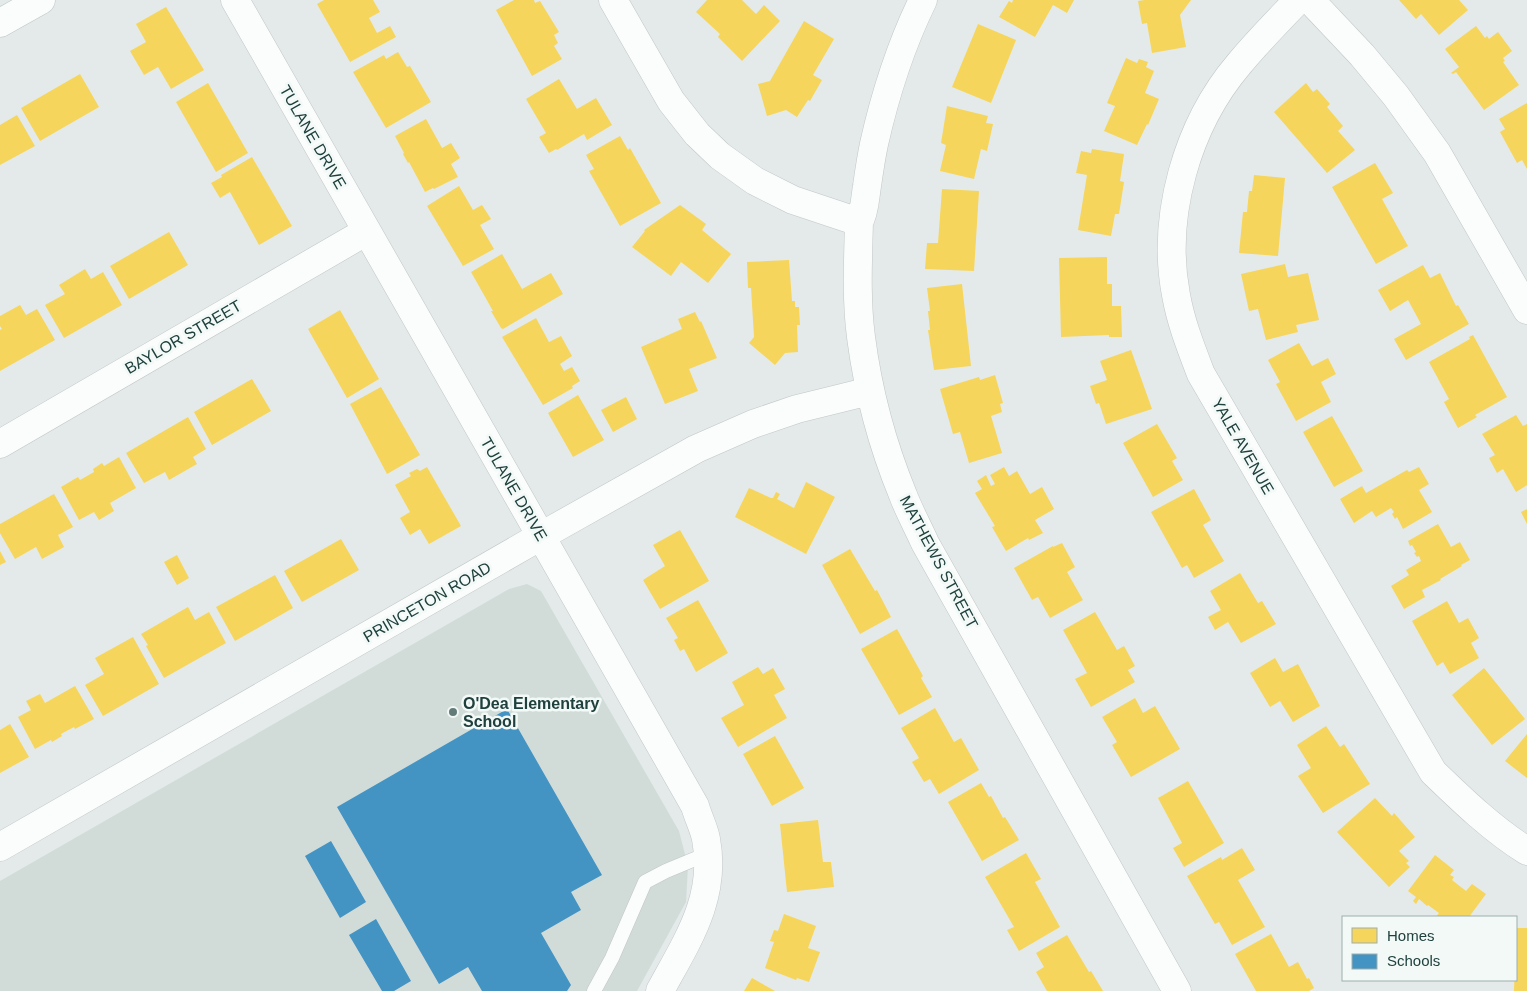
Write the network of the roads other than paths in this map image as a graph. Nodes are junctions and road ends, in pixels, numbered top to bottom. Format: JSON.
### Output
{"nodes":[{"id":1,"x":41,"y":0,"type":"edge"},
{"id":2,"x":235,"y":0,"type":"edge"},
{"id":3,"x":613,"y":0,"type":"edge"},
{"id":4,"x":923,"y":0,"type":"edge"},
{"id":5,"x":1298,"y":0,"type":"edge"},
{"id":6,"x":1310,"y":0,"type":"edge"},
{"id":7,"x":0,"y":23,"type":"edge"},
{"id":8,"x":859,"y":222,"type":"junction"},
{"id":9,"x":367,"y":231,"type":"junction"},
{"id":10,"x":1527,"y":310,"type":"edge"},
{"id":11,"x":870,"y":391,"type":"junction"},
{"id":12,"x":0,"y":444,"type":"edge"},
{"id":13,"x":541,"y":536,"type":"junction"},
{"id":14,"x":0,"y":847,"type":"edge"},
{"id":15,"x":1527,"y":851,"type":"edge"},
{"id":16,"x":707,"y":854,"type":"junction"},
{"id":17,"x":594,"y":991,"type":"edge"},
{"id":18,"x":660,"y":991,"type":"edge"},
{"id":19,"x":1177,"y":991,"type":"edge"}],
"edges":[{"from":1,"to":7,"type":"street"},
{"from":2,"to":9,"type":"street","name":"TULANE DRIVE"},
{"from":3,"to":8,"type":"street"},
{"from":4,"to":8,"type":"street"},
{"from":5,"to":15,"type":"street","name":"YALE AVENUE"},
{"from":6,"to":10,"type":"street"},
{"from":8,"to":11,"type":"street","name":"MATHEWS STREET"},
{"from":9,"to":12,"type":"street","name":"BAYLOR STREET"},
{"from":9,"to":13,"type":"street","name":"TULANE DRIVE"},
{"from":11,"to":13,"type":"street","name":"PRINCETON ROAD"},
{"from":11,"to":19,"type":"street","name":"MATHEWS STREET"},
{"from":13,"to":14,"type":"street","name":"PRINCETON ROAD"},
{"from":13,"to":16,"type":"street","name":"TULANE DRIVE"},
{"from":16,"to":17,"type":"lane"},
{"from":16,"to":18,"type":"street","name":"TULANE DRIVE"}]}
